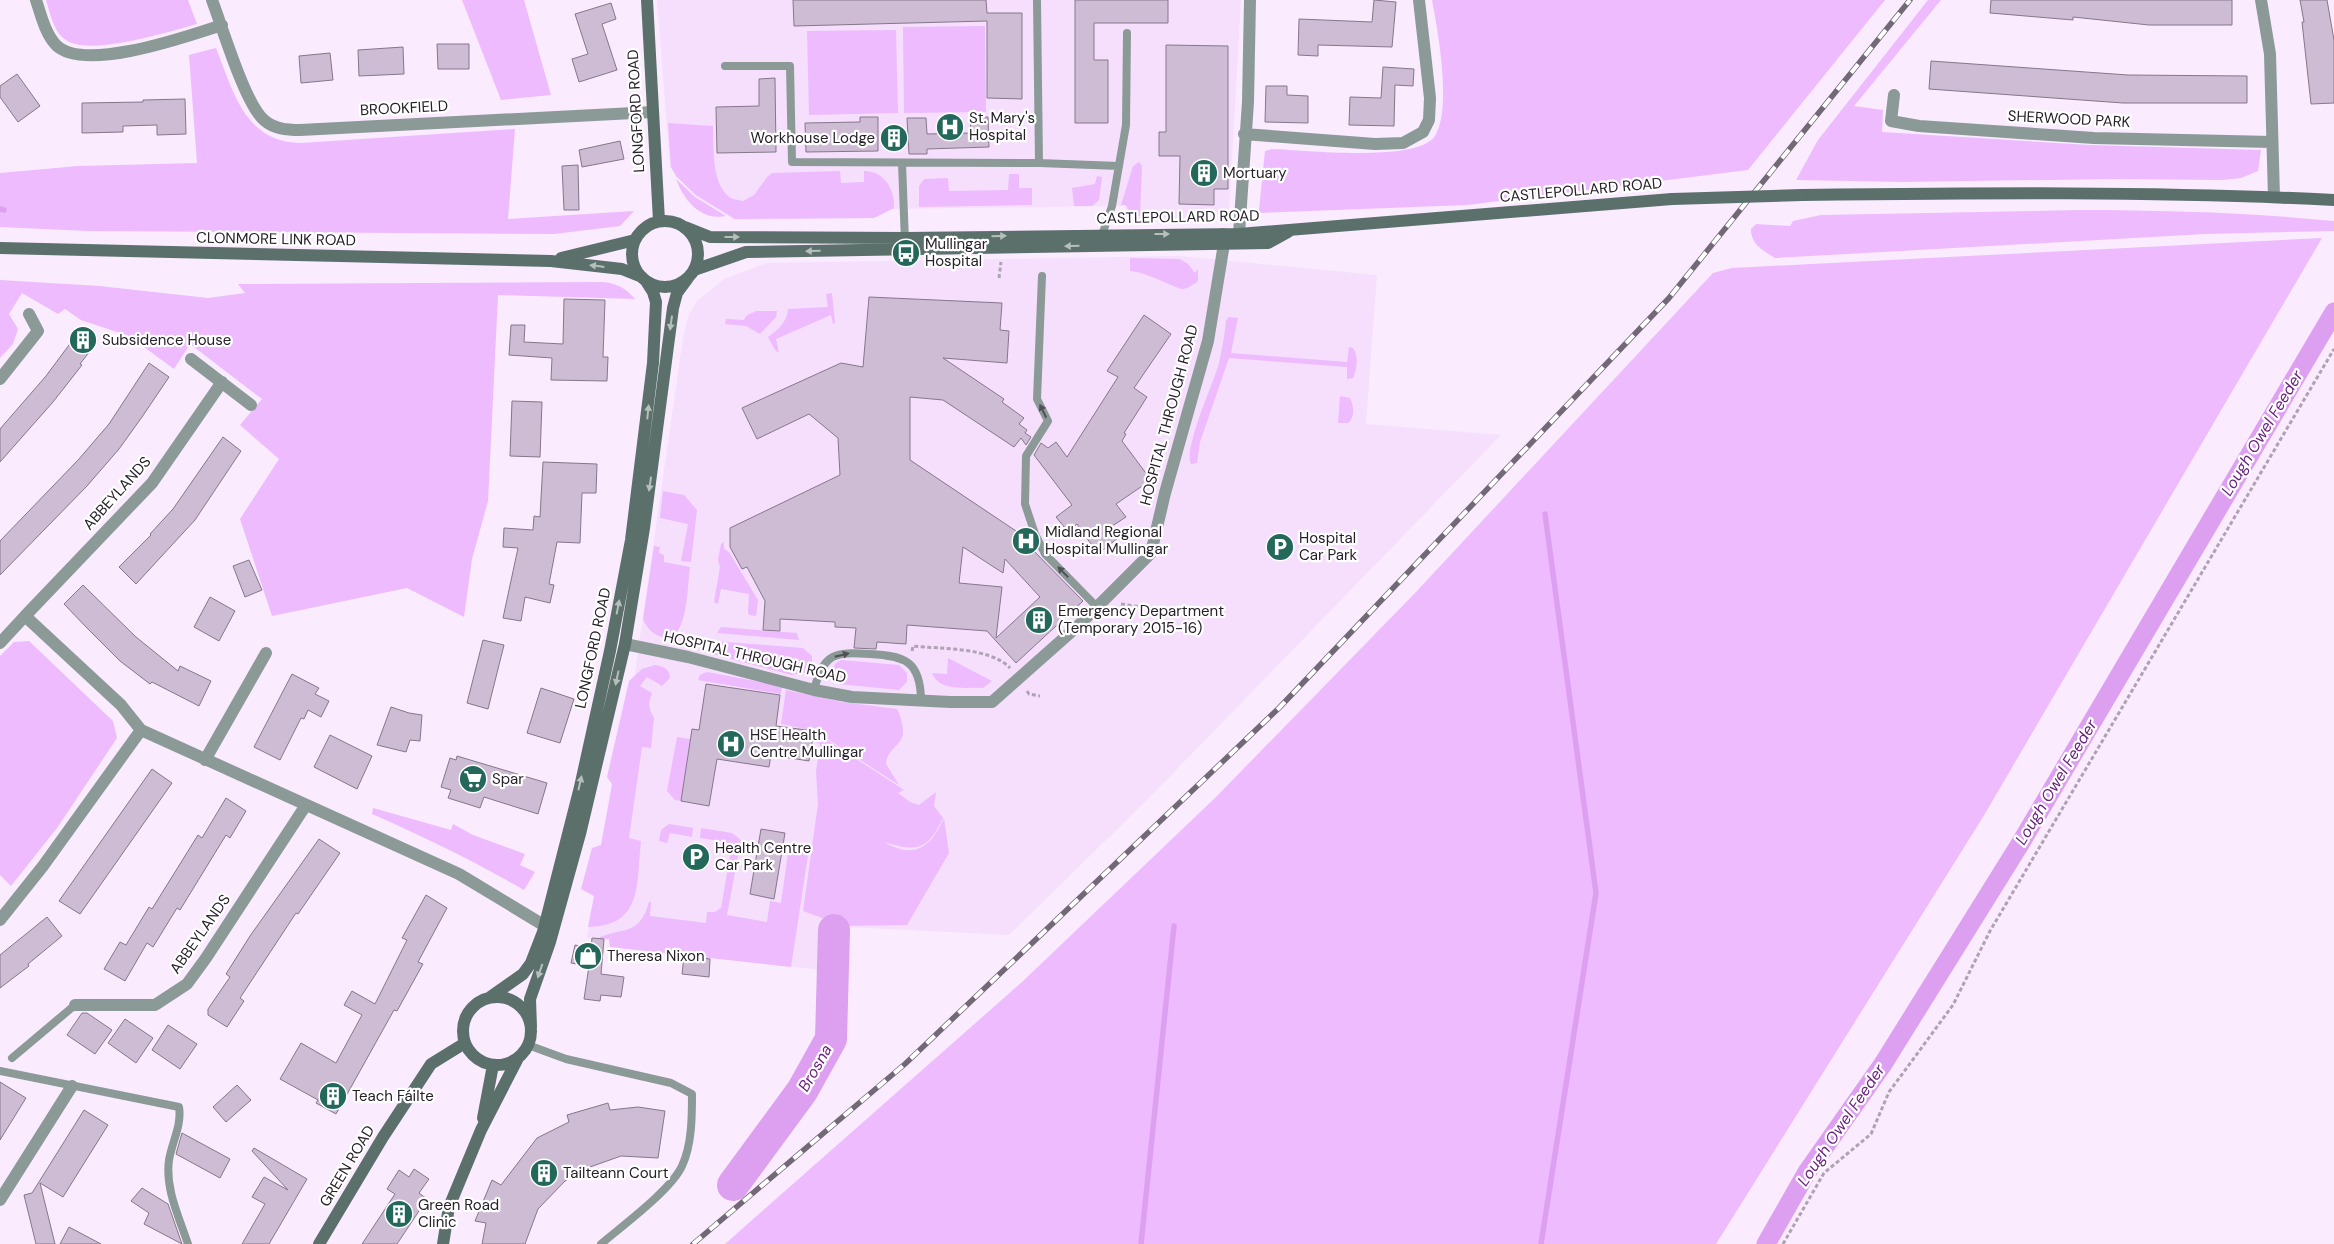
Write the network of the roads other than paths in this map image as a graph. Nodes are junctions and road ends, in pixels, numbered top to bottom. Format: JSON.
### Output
{"nodes":[{"id":1,"x":36,"y":0,"type":"edge"},
{"id":2,"x":212,"y":0,"type":"edge"},
{"id":3,"x":646,"y":0,"type":"edge"},
{"id":4,"x":1037,"y":0,"type":"edge"},
{"id":5,"x":1250,"y":0,"type":"edge"},
{"id":6,"x":1419,"y":0,"type":"edge"},
{"id":7,"x":2260,"y":0,"type":"edge"},
{"id":8,"x":222,"y":25,"type":"junction"},
{"id":9,"x":1127,"y":33,"type":"dead end"},
{"id":10,"x":725,"y":66,"type":"dead end"},
{"id":11,"x":1894,"y":95,"type":"dead end"},
{"id":12,"x":653,"y":112,"type":"junction"},
{"id":13,"x":1244,"y":134,"type":"junction"},
{"id":14,"x":2272,"y":142,"type":"junction"},
{"id":15,"x":902,"y":163,"type":"junction"},
{"id":16,"x":1039,"y":163,"type":"junction"},
{"id":17,"x":1119,"y":166,"type":"junction"},
{"id":18,"x":2274,"y":197,"type":"junction"},
{"id":19,"x":2334,"y":200,"type":"edge"},
{"id":20,"x":659,"y":220,"type":"junction"},
{"id":21,"x":685,"y":227,"type":"junction"},
{"id":22,"x":1292,"y":230,"type":"junction"},
{"id":23,"x":1239,"y":234,"type":"junction"},
{"id":24,"x":1223,"y":239,"type":"junction"},
{"id":25,"x":635,"y":240,"type":"junction"},
{"id":26,"x":1101,"y":240,"type":"junction"},
{"id":27,"x":905,"y":243,"type":"junction"},
{"id":28,"x":0,"y":248,"type":"edge"},
{"id":29,"x":551,"y":261,"type":"junction"},
{"id":30,"x":691,"y":274,"type":"junction"},
{"id":31,"x":1042,"y":276,"type":"dead end"},
{"id":32,"x":644,"y":279,"type":"junction"},
{"id":33,"x":29,"y":314,"type":"dead end"},
{"id":34,"x":191,"y":359,"type":"dead end"},
{"id":35,"x":0,"y":379,"type":"edge"},
{"id":36,"x":222,"y":382,"type":"junction"},
{"id":37,"x":251,"y":405,"type":"dead end"},
{"id":38,"x":1097,"y":607,"type":"junction"},
{"id":39,"x":25,"y":616,"type":"junction"},
{"id":40,"x":625,"y":642,"type":"junction"},
{"id":41,"x":0,"y":643,"type":"edge"},
{"id":42,"x":266,"y":653,"type":"dead end"},
{"id":43,"x":814,"y":690,"type":"junction"},
{"id":44,"x":921,"y":699,"type":"junction"},
{"id":45,"x":599,"y":701,"type":"junction"},
{"id":46,"x":141,"y":730,"type":"junction"},
{"id":47,"x":205,"y":760,"type":"junction"},
{"id":48,"x":588,"y":800,"type":"junction"},
{"id":49,"x":306,"y":805,"type":"junction"},
{"id":50,"x":564,"y":851,"type":"junction"},
{"id":51,"x":0,"y":920,"type":"edge"},
{"id":52,"x":546,"y":926,"type":"junction"},
{"id":53,"x":489,"y":998,"type":"junction"},
{"id":54,"x":75,"y":1005,"type":"joint"},
{"id":55,"x":530,"y":1027,"type":"junction"},
{"id":56,"x":465,"y":1043,"type":"junction"},
{"id":57,"x":528,"y":1045,"type":"junction"},
{"id":58,"x":12,"y":1058,"type":"dead end"},
{"id":59,"x":517,"y":1060,"type":"junction"},
{"id":60,"x":494,"y":1065,"type":"junction"},
{"id":61,"x":0,"y":1071,"type":"edge"},
{"id":62,"x":72,"y":1086,"type":"junction"},
{"id":63,"x":481,"y":1130,"type":"junction"},
{"id":64,"x":0,"y":1200,"type":"edge"},
{"id":65,"x":188,"y":1244,"type":"edge"},
{"id":66,"x":319,"y":1244,"type":"edge"},
{"id":67,"x":443,"y":1244,"type":"edge"},
{"id":68,"x":601,"y":1244,"type":"edge"}],
"edges":[{"from":1,"to":8,"type":"street"},
{"from":2,"to":8,"type":"street","name":"BROOKFIELD"},
{"from":3,"to":12,"type":"main road","name":"LONGFORD ROAD"},
{"from":4,"to":16,"type":"lane"},
{"from":5,"to":13,"type":"street"},
{"from":6,"to":13,"type":"street"},
{"from":7,"to":14,"type":"street"},
{"from":8,"to":12,"type":"street","name":"BROOKFIELD"},
{"from":9,"to":17,"type":"lane"},
{"from":10,"to":15,"type":"lane"},
{"from":11,"to":14,"type":"street","name":"SHERWOOD PARK"},
{"from":12,"to":20,"type":"main road","name":"LONGFORD ROAD"},
{"from":13,"to":23,"type":"street"},
{"from":14,"to":18,"type":"street"},
{"from":15,"to":16,"type":"lane"},
{"from":15,"to":27,"type":"lane"},
{"from":16,"to":17,"type":"lane"},
{"from":17,"to":26,"type":"lane"},
{"from":18,"to":19,"type":"main road","name":"CASTLEPOLLARD ROAD"},
{"from":18,"to":22,"type":"main road","name":"CASTLEPOLLARD ROAD","bridge":true},
{"from":20,"to":21,"type":"main road"},
{"from":20,"to":25,"type":"main road"},
{"from":21,"to":27,"type":"main road","name":"CASTLEPOLLARD ROAD","one_way":true},
{"from":21,"to":30,"type":"main road"},
{"from":22,"to":23,"type":"main road","name":"CASTLEPOLLARD ROAD"},
{"from":22,"to":24,"type":"main road"},
{"from":23,"to":24,"type":"main road","name":"CASTLEPOLLARD ROAD"},
{"from":24,"to":26,"type":"main road","name":"CASTLEPOLLARD ROAD"},
{"from":24,"to":38,"type":"street","name":"HOSPITAL THROUGH ROAD"},
{"from":25,"to":29,"type":"main road","name":"CLONMORE LINK ROAD"},
{"from":25,"to":32,"type":"main road"},
{"from":26,"to":27,"type":"main road","name":"CASTLEPOLLARD ROAD"},
{"from":27,"to":30,"type":"main road","one_way":true},
{"from":28,"to":29,"type":"main road","name":"CLONMORE LINK ROAD"},
{"from":32,"to":29,"type":"main road","name":"CLONMORE LINK ROAD","one_way":true},
{"from":30,"to":32,"type":"main road"},
{"from":30,"to":40,"type":"main road","one_way":true},
{"from":38,"to":31,"type":"lane","one_way":true},
{"from":45,"to":32,"type":"main road","name":"LONGFORD ROAD","one_way":true},
{"from":33,"to":35,"type":"street"},
{"from":34,"to":36,"type":"street"},
{"from":36,"to":37,"type":"street"},
{"from":36,"to":39,"type":"street","name":"ABBEYLANDS"},
{"from":38,"to":44,"type":"street","name":"HOSPITAL THROUGH ROAD"},
{"from":39,"to":41,"type":"street","name":"ABBEYLANDS"},
{"from":39,"to":46,"type":"street"},
{"from":40,"to":43,"type":"street","name":"HOSPITAL THROUGH ROAD"},
{"from":40,"to":45,"type":"main road"},
{"from":40,"to":48,"type":"main road","one_way":true},
{"from":42,"to":47,"type":"street"},
{"from":43,"to":44,"type":"street","name":"HOSPITAL THROUGH ROAD"},
{"from":43,"to":44,"type":"lane","one_way":true},
{"from":50,"to":45,"type":"main road","name":"LONGFORD ROAD","one_way":true},
{"from":46,"to":47,"type":"street"},
{"from":46,"to":51,"type":"street"},
{"from":47,"to":49,"type":"street"},
{"from":48,"to":50,"type":"main road"},
{"from":48,"to":55,"type":"main road","one_way":true},
{"from":49,"to":52,"type":"street"},
{"from":49,"to":54,"type":"street","name":"ABBEYLANDS"},
{"from":50,"to":52,"type":"main road","name":"LONGFORD ROAD"},
{"from":52,"to":53,"type":"main road","name":"LONGFORD ROAD"},
{"from":53,"to":55,"type":"main road"},
{"from":53,"to":56,"type":"main road"},
{"from":54,"to":58,"type":"lane"},
{"from":55,"to":57,"type":"main road"},
{"from":56,"to":60,"type":"main road"},
{"from":56,"to":66,"type":"main road","name":"GREEN ROAD"},
{"from":57,"to":59,"type":"main road"},
{"from":57,"to":68,"type":"lane"},
{"from":59,"to":60,"type":"main road"},
{"from":59,"to":63,"type":"main road"},
{"from":60,"to":63,"type":"main road"},
{"from":61,"to":62,"type":"lane"},
{"from":62,"to":64,"type":"street"},
{"from":62,"to":65,"type":"lane"},
{"from":63,"to":67,"type":"main road"}]}
